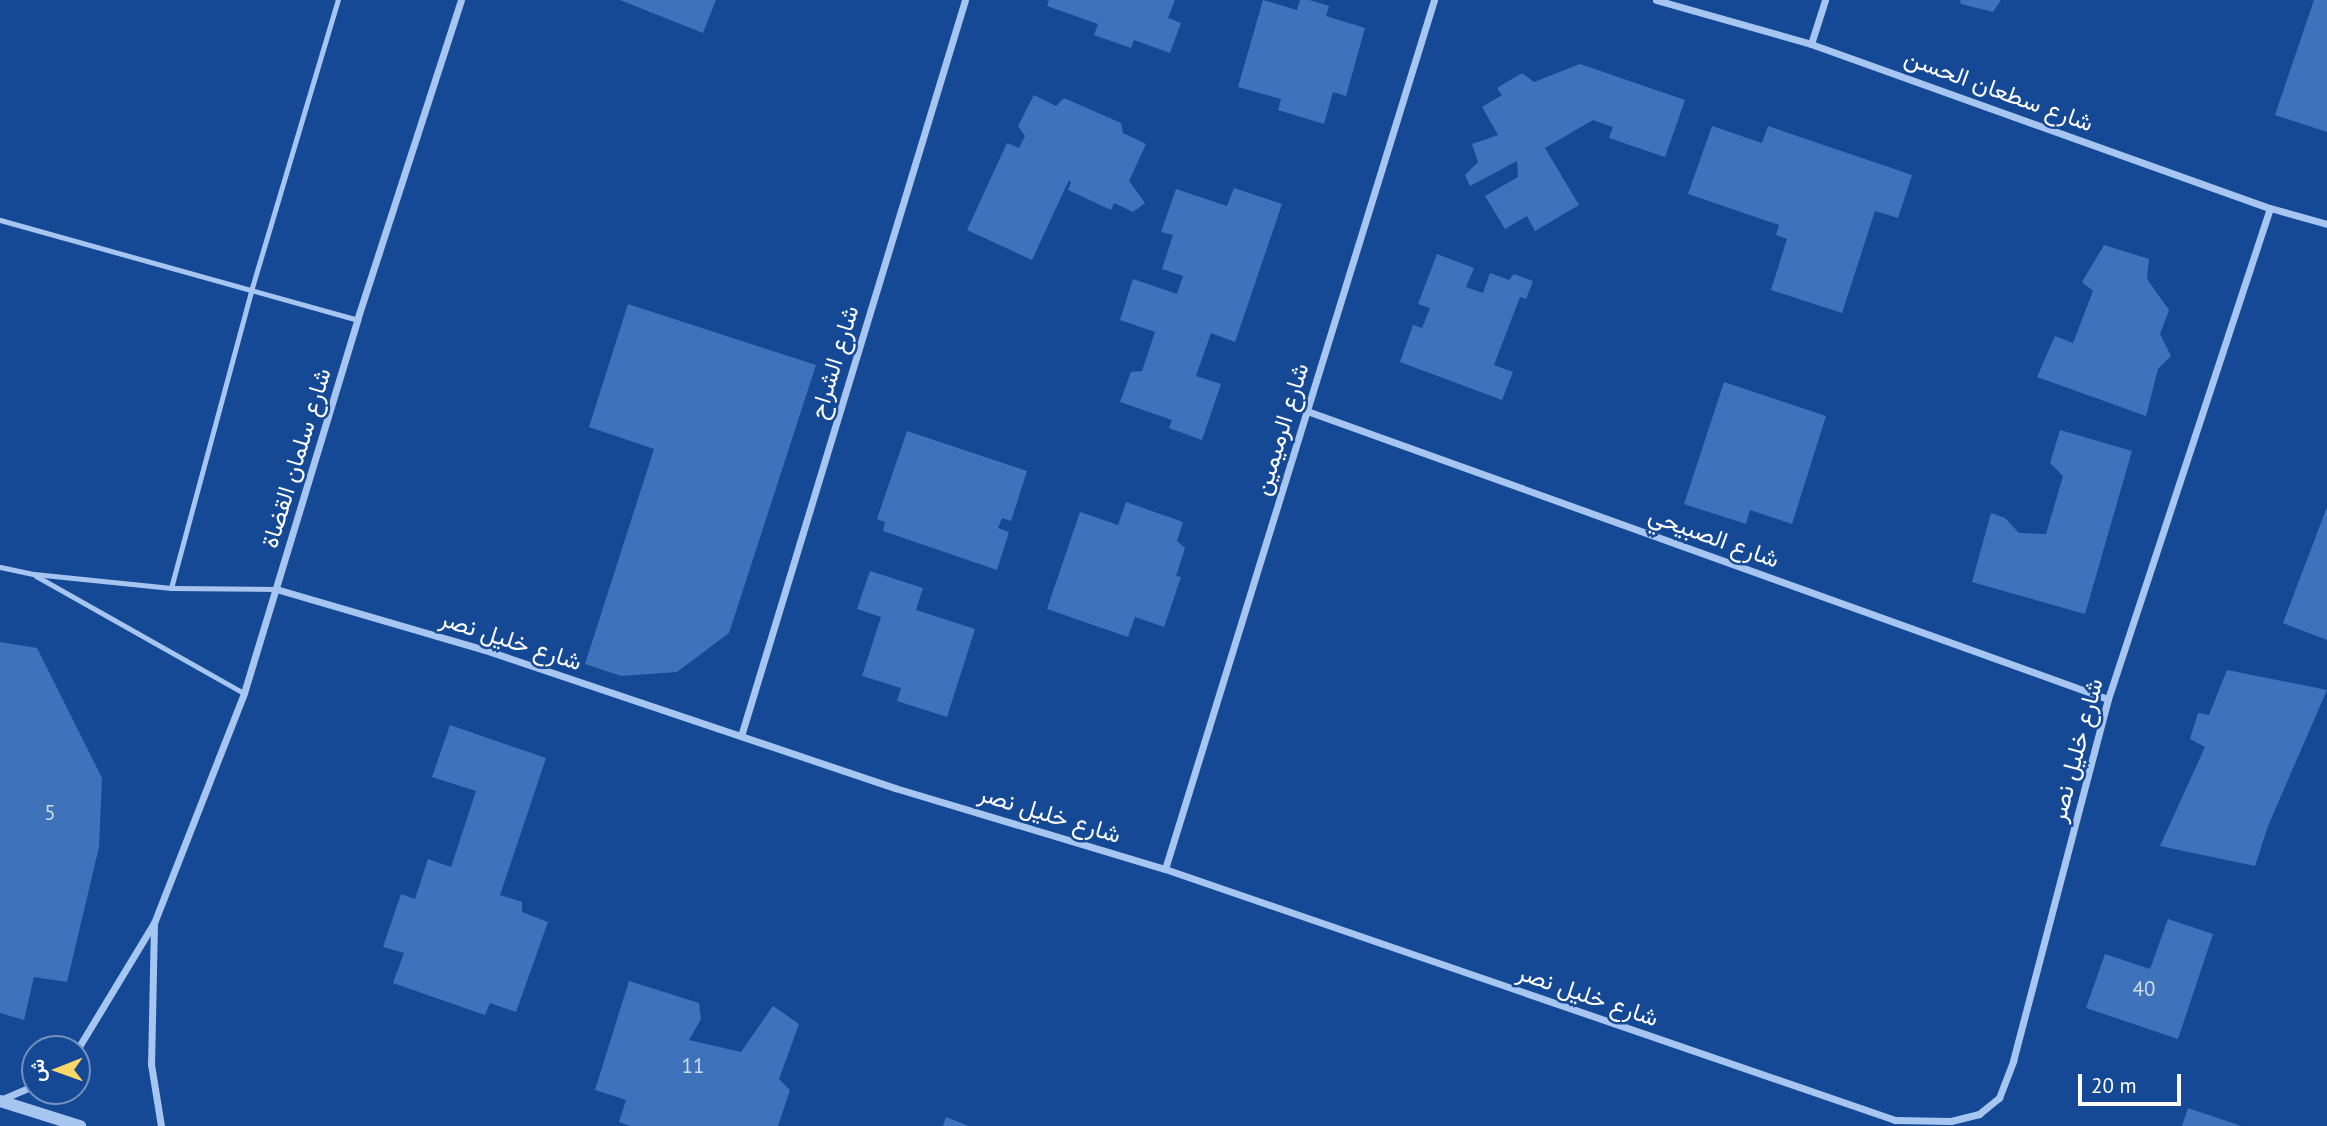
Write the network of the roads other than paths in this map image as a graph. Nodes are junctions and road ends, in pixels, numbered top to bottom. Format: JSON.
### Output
{"nodes":[{"id":1,"x":338,"y":0,"type":"edge"},
{"id":2,"x":461,"y":0,"type":"edge"},
{"id":3,"x":965,"y":0,"type":"edge"},
{"id":4,"x":1434,"y":0,"type":"edge"},
{"id":5,"x":1656,"y":0,"type":"edge"},
{"id":6,"x":1825,"y":0,"type":"edge"},
{"id":7,"x":1811,"y":44,"type":"junction"},
{"id":8,"x":2270,"y":208,"type":"junction"},
{"id":9,"x":0,"y":220,"type":"edge"},
{"id":10,"x":2327,"y":224,"type":"edge"},
{"id":11,"x":251,"y":290,"type":"junction"},
{"id":12,"x":357,"y":320,"type":"junction"},
{"id":13,"x":1307,"y":411,"type":"junction"},
{"id":14,"x":0,"y":567,"type":"edge"},
{"id":15,"x":34,"y":574,"type":"junction"},
{"id":16,"x":171,"y":588,"type":"junction"},
{"id":17,"x":276,"y":589,"type":"junction"},
{"id":18,"x":244,"y":693,"type":"junction"},
{"id":19,"x":2108,"y":699,"type":"junction"},
{"id":20,"x":741,"y":736,"type":"junction"},
{"id":21,"x":1165,"y":869,"type":"junction"},
{"id":22,"x":154,"y":923,"type":"junction"},
{"id":23,"x":89,"y":1035,"type":"edge"},
{"id":24,"x":21,"y":1091,"type":"edge"},
{"id":25,"x":0,"y":1100,"type":"edge"},
{"id":26,"x":80,"y":1126,"type":"edge"},
{"id":27,"x":161,"y":1126,"type":"edge"}],
"edges":[{"from":1,"to":11,"type":"lane"},
{"from":2,"to":12,"type":"street","name":"شارع سلمان القضاة"},
{"from":3,"to":20,"type":"street","name":"شارع الشراح"},
{"from":4,"to":13,"type":"street","name":"شارع الرميمين"},
{"from":5,"to":7,"type":"street","name":"شارع سطعان الحسن"},
{"from":6,"to":7,"type":"street"},
{"from":7,"to":8,"type":"street","name":"شارع سطعان الحسن"},
{"from":8,"to":10,"type":"street","name":"شارع سطعان الحسن"},
{"from":8,"to":19,"type":"street","name":"شارع خليل نصر"},
{"from":9,"to":11,"type":"lane"},
{"from":11,"to":12,"type":"lane"},
{"from":11,"to":16,"type":"lane"},
{"from":12,"to":17,"type":"street","name":"شارع سلمان القضاة"},
{"from":13,"to":19,"type":"street","name":"شارع الصبيحي"},
{"from":13,"to":21,"type":"street","name":"شارع الرميمين"},
{"from":14,"to":15,"type":"lane"},
{"from":15,"to":16,"type":"lane"},
{"from":15,"to":18,"type":"lane"},
{"from":16,"to":17,"type":"lane"},
{"from":17,"to":18,"type":"street","name":"شارع سلمان القضاة"},
{"from":17,"to":20,"type":"street","name":"شارع خليل نصر"},
{"from":18,"to":22,"type":"street","name":"شارع سلمان القضاة"},
{"from":19,"to":21,"type":"street","name":"شارع خليل نصر"},
{"from":20,"to":21,"type":"street","name":"شارع خليل نصر"},
{"from":22,"to":23,"type":"street","name":"شارع سلمان القضاة"},
{"from":22,"to":27,"type":"street","name":"شارع سلمان القضاة"},
{"from":24,"to":25,"type":"street"},
{"from":25,"to":26,"type":"street"}]}
